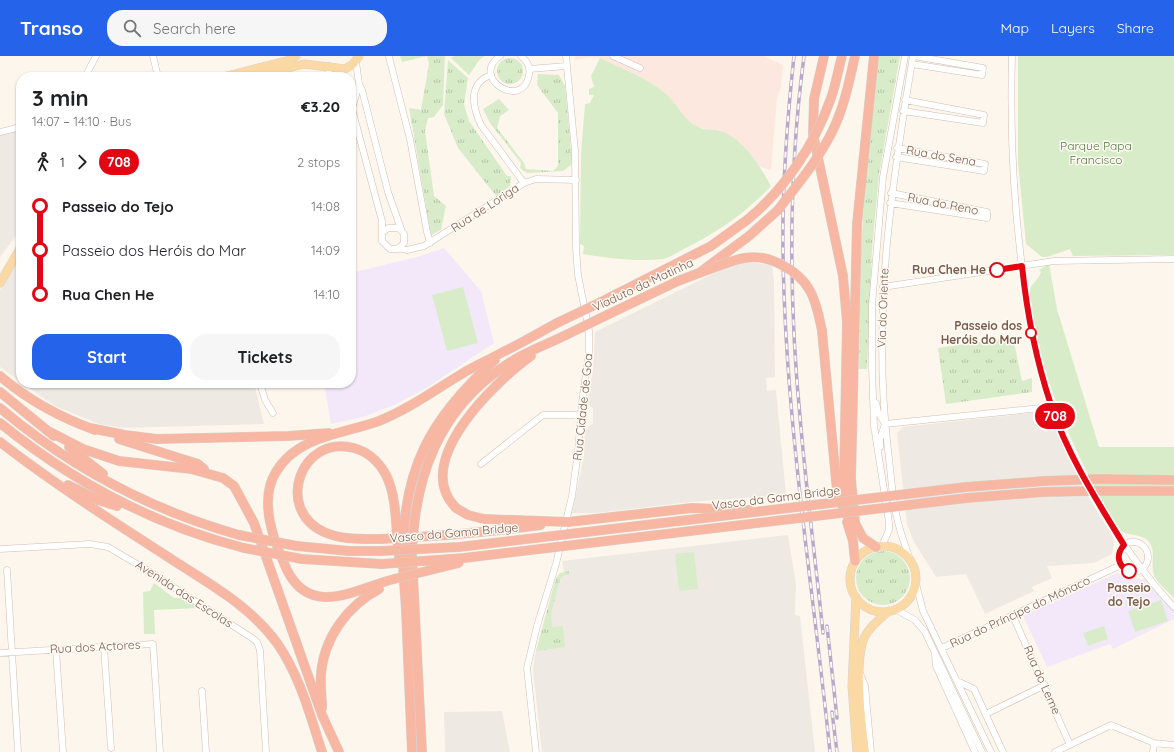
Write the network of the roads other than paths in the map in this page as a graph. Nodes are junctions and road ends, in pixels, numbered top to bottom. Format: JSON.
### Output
{"nodes":[{"id":1,"x":96,"y":56,"type":"edge"},
{"id":2,"x":153,"y":56,"type":"edge"},
{"id":3,"x":296,"y":56,"type":"edge"},
{"id":4,"x":306,"y":56,"type":"edge"},
{"id":5,"x":500,"y":56,"type":"edge"},
{"id":6,"x":521,"y":56,"type":"edge"},
{"id":7,"x":566,"y":56,"type":"edge"},
{"id":8,"x":613,"y":56,"type":"edge"},
{"id":9,"x":824,"y":56,"type":"edge"},
{"id":10,"x":842,"y":56,"type":"edge"},
{"id":11,"x":855,"y":56,"type":"edge"},
{"id":12,"x":874,"y":56,"type":"edge"},
{"id":13,"x":905,"y":56,"type":"edge"},
{"id":14,"x":914,"y":56,"type":"edge"},
{"id":15,"x":1012,"y":56,"type":"edge"},
{"id":16,"x":357,"y":58,"type":"edge"},
{"id":17,"x":389,"y":58,"type":"dead end"},
{"id":18,"x":315,"y":64,"type":"junction"},
{"id":19,"x":912,"y":64,"type":"junction"},
{"id":20,"x":329,"y":66,"type":"junction"},
{"id":21,"x":567,"y":66,"type":"junction"},
{"id":22,"x":345,"y":68,"type":"junction"},
{"id":23,"x":640,"y":68,"type":"dead end"},
{"id":24,"x":529,"y":69,"type":"junction"},
{"id":25,"x":88,"y":72,"type":"edge"},
{"id":26,"x":157,"y":72,"type":"edge"},
{"id":27,"x":243,"y":72,"type":"edge"},
{"id":28,"x":272,"y":72,"type":"edge"},
{"id":29,"x":329,"y":72,"type":"edge"},
{"id":30,"x":350,"y":72,"type":"edge"},
{"id":31,"x":491,"y":75,"type":"junction"},
{"id":32,"x":357,"y":77,"type":"joint"},
{"id":33,"x":358,"y":84,"type":"junction"},
{"id":34,"x":356,"y":92,"type":"edge"},
{"id":35,"x":905,"y":100,"type":"junction"},
{"id":36,"x":903,"y":111,"type":"junction"},
{"id":37,"x":356,"y":124,"type":"edge"},
{"id":38,"x":16,"y":128,"type":"edge"},
{"id":39,"x":0,"y":132,"type":"edge"},
{"id":40,"x":897,"y":148,"type":"junction"},
{"id":41,"x":896,"y":157,"type":"junction"},
{"id":42,"x":576,"y":180,"type":"junction"},
{"id":43,"x":524,"y":183,"type":"junction"},
{"id":44,"x":891,"y":194,"type":"junction"},
{"id":45,"x":890,"y":203,"type":"junction"},
{"id":46,"x":402,"y":231,"type":"junction"},
{"id":47,"x":382,"y":233,"type":"junction"},
{"id":48,"x":430,"y":243,"type":"junction"},
{"id":49,"x":398,"y":248,"type":"junction"},
{"id":50,"x":16,"y":256,"type":"edge"},
{"id":51,"x":1174,"y":259,"type":"edge"},
{"id":52,"x":874,"y":265,"type":"junction"},
{"id":53,"x":1022,"y":266,"type":"junction"},
{"id":54,"x":699,"y":273,"type":"junction"},
{"id":55,"x":0,"y":283,"type":"edge"},
{"id":56,"x":883,"y":287,"type":"junction"},
{"id":57,"x":872,"y":305,"type":"junction"},
{"id":58,"x":546,"y":345,"type":"junction"},
{"id":59,"x":505,"y":351,"type":"junction"},
{"id":60,"x":0,"y":376,"type":"edge"},
{"id":61,"x":872,"y":383,"type":"junction"},
{"id":62,"x":261,"y":388,"type":"edge"},
{"id":63,"x":0,"y":392,"type":"edge"},
{"id":64,"x":1051,"y":407,"type":"junction"},
{"id":65,"x":0,"y":408,"type":"edge"},
{"id":66,"x":272,"y":413,"type":"dead end"},
{"id":67,"x":580,"y":415,"type":"junction"},
{"id":68,"x":0,"y":423,"type":"edge"},
{"id":69,"x":885,"y":424,"type":"junction"},
{"id":70,"x":90,"y":428,"type":"junction"},
{"id":71,"x":50,"y":432,"type":"junction"},
{"id":72,"x":340,"y":432,"type":"junction"},
{"id":73,"x":0,"y":442,"type":"edge"},
{"id":74,"x":481,"y":464,"type":"dead end"},
{"id":75,"x":880,"y":467,"type":"junction"},
{"id":76,"x":42,"y":471,"type":"junction"},
{"id":77,"x":212,"y":475,"type":"junction"},
{"id":78,"x":1174,"y":480,"type":"edge"},
{"id":79,"x":121,"y":489,"type":"junction"},
{"id":80,"x":1174,"y":491,"type":"edge"},
{"id":81,"x":770,"y":510,"type":"junction"},
{"id":82,"x":145,"y":514,"type":"junction"},
{"id":83,"x":568,"y":522,"type":"junction"},
{"id":84,"x":849,"y":527,"type":"junction"},
{"id":85,"x":1124,"y":545,"type":"junction"},
{"id":86,"x":879,"y":546,"type":"junction"},
{"id":87,"x":0,"y":550,"type":"edge"},
{"id":88,"x":491,"y":555,"type":"junction"},
{"id":89,"x":910,"y":560,"type":"junction"},
{"id":90,"x":856,"y":561,"type":"junction"},
{"id":91,"x":1121,"y":565,"type":"junction"},
{"id":92,"x":1142,"y":569,"type":"junction"},
{"id":93,"x":7,"y":570,"type":"dead end"},
{"id":94,"x":394,"y":579,"type":"junction"},
{"id":95,"x":916,"y":584,"type":"junction"},
{"id":96,"x":856,"y":597,"type":"junction"},
{"id":97,"x":406,"y":601,"type":"junction"},
{"id":98,"x":1174,"y":607,"type":"edge"},
{"id":99,"x":892,"y":610,"type":"junction"},
{"id":100,"x":1013,"y":616,"type":"junction"},
{"id":101,"x":104,"y":647,"type":"junction"},
{"id":102,"x":942,"y":648,"type":"junction"},
{"id":103,"x":56,"y":650,"type":"junction"},
{"id":104,"x":934,"y":650,"type":"junction"},
{"id":105,"x":13,"y":652,"type":"junction"},
{"id":106,"x":0,"y":653,"type":"edge"},
{"id":107,"x":860,"y":672,"type":"junction"},
{"id":108,"x":957,"y":681,"type":"junction"},
{"id":109,"x":1044,"y":685,"type":"junction"},
{"id":110,"x":202,"y":691,"type":"dead end"},
{"id":111,"x":986,"y":714,"type":"junction"},
{"id":112,"x":322,"y":715,"type":"junction"},
{"id":113,"x":1154,"y":743,"type":"junction"},
{"id":114,"x":1070,"y":745,"type":"junction"},
{"id":115,"x":1174,"y":745,"type":"edge"},
{"id":116,"x":111,"y":748,"type":"dead end"},
{"id":117,"x":422,"y":750,"type":"edge"},
{"id":118,"x":973,"y":751,"type":"edge"},
{"id":119,"x":18,"y":752,"type":"edge"},
{"id":120,"x":63,"y":752,"type":"edge"},
{"id":121,"x":160,"y":752,"type":"edge"},
{"id":122,"x":206,"y":752,"type":"edge"},
{"id":123,"x":266,"y":752,"type":"edge"},
{"id":124,"x":322,"y":752,"type":"edge"},
{"id":125,"x":339,"y":752,"type":"edge"},
{"id":126,"x":412,"y":752,"type":"edge"},
{"id":127,"x":536,"y":752,"type":"edge"},
{"id":128,"x":857,"y":752,"type":"edge"},
{"id":129,"x":865,"y":752,"type":"edge"},
{"id":130,"x":871,"y":752,"type":"edge"},
{"id":131,"x":982,"y":752,"type":"edge"},
{"id":132,"x":991,"y":752,"type":"edge"},
{"id":133,"x":1003,"y":752,"type":"edge"},
{"id":134,"x":1055,"y":752,"type":"edge"},
{"id":135,"x":1153,"y":752,"type":"edge"}],
"edges":[{"from":1,"to":25,"type":"street"},
{"from":2,"to":26,"type":"street"},
{"from":3,"to":27,"type":"main road"},
{"from":4,"to":18,"type":"main road"},
{"from":5,"to":31,"type":"street"},
{"from":6,"to":24,"type":"street"},
{"from":7,"to":21,"type":"street","name":"Rua Cidade de Goa"},
{"from":8,"to":23,"type":"street"},
{"from":9,"to":84,"type":"highway"},
{"from":10,"to":59,"type":"highway","name":"Viaduto da Matinha","bridge":true},
{"from":11,"to":54,"type":"highway","name":"Viaduto da Matinha","bridge":true},
{"from":12,"to":86,"type":"highway"},
{"from":13,"to":52,"type":"street","name":"Via do Oriente"},
{"from":14,"to":19,"type":"street","name":"Via do Oriente"},
{"from":14,"to":19,"type":"street"},
{"from":15,"to":53,"type":"street"},
{"from":16,"to":22,"type":"main road"},
{"from":16,"to":32,"type":"street"},
{"from":17,"to":48,"type":"street"},
{"from":18,"to":20,"type":"main road"},
{"from":18,"to":28,"type":"main road"},
{"from":19,"to":35,"type":"street","name":"Via do Oriente"},
{"from":20,"to":22,"type":"main road"},
{"from":20,"to":29,"type":"street"},
{"from":21,"to":24,"type":"street"},
{"from":21,"to":42,"type":"street","name":"Rua Cidade de Goa"},
{"from":22,"to":30,"type":"street"},
{"from":24,"to":31,"type":"street"},
{"from":31,"to":43,"type":"street"},
{"from":32,"to":33,"type":"street"},
{"from":33,"to":34,"type":"street"},
{"from":33,"to":46,"type":"street"},
{"from":35,"to":36,"type":"street","name":"Via do Oriente"},
{"from":35,"to":36,"type":"street"},
{"from":36,"to":40,"type":"street","name":"Via do Oriente"},
{"from":37,"to":47,"type":"street"},
{"from":38,"to":39,"type":"street"},
{"from":40,"to":41,"type":"street","name":"Via do Oriente"},
{"from":40,"to":41,"type":"street","name":"Rua do Sena"},
{"from":41,"to":44,"type":"street","name":"Via do Oriente"},
{"from":42,"to":43,"type":"street","name":"Rua de Loriga"},
{"from":42,"to":67,"type":"street","name":"Rua Cidade de Goa"},
{"from":43,"to":48,"type":"street","name":"Rua de Loriga"},
{"from":44,"to":45,"type":"street","name":"Via do Oriente"},
{"from":44,"to":45,"type":"street","name":"Rua do Reno"},
{"from":45,"to":56,"type":"street","name":"Via do Oriente"},
{"from":46,"to":47,"type":"street"},
{"from":46,"to":49,"type":"street"},
{"from":47,"to":49,"type":"street"},
{"from":48,"to":49,"type":"street","name":"Rua de Loriga"},
{"from":50,"to":55,"type":"main road"},
{"from":51,"to":53,"type":"street"},
{"from":52,"to":56,"type":"street"},
{"from":52,"to":57,"type":"street","name":"Via do Oriente"},
{"from":53,"to":56,"type":"street"},
{"from":53,"to":64,"type":"street"},
{"from":54,"to":58,"type":"highway","name":"Viaduto da Matinha","bridge":true},
{"from":54,"to":84,"type":"highway","bridge":true},
{"from":56,"to":57,"type":"street"},
{"from":56,"to":69,"type":"street","name":"Via do Oriente"},
{"from":57,"to":61,"type":"street","name":"Via do Oriente"},
{"from":58,"to":83,"type":"highway","bridge":true},
{"from":58,"to":117,"type":"highway"},
{"from":59,"to":72,"type":"highway"},
{"from":59,"to":97,"type":"highway"},
{"from":60,"to":70,"type":"highway"},
{"from":61,"to":69,"type":"street"},
{"from":61,"to":75,"type":"street","name":"Via do Oriente"},
{"from":62,"to":66,"type":"street"},
{"from":63,"to":71,"type":"highway"},
{"from":64,"to":69,"type":"street"},
{"from":64,"to":85,"type":"street"},
{"from":65,"to":79,"type":"highway"},
{"from":67,"to":74,"type":"street"},
{"from":67,"to":127,"type":"street","name":"Rua Cidade de Goa"},
{"from":68,"to":82,"type":"highway"},
{"from":69,"to":75,"type":"street"},
{"from":69,"to":89,"type":"street","name":"Via do Oriente"},
{"from":70,"to":72,"type":"highway"},
{"from":70,"to":77,"type":"highway"},
{"from":71,"to":77,"type":"highway"},
{"from":71,"to":79,"type":"highway"},
{"from":72,"to":94,"type":"highway"},
{"from":73,"to":76,"type":"highway"},
{"from":75,"to":86,"type":"street","name":"Via do Oriente"},
{"from":76,"to":82,"type":"highway"},
{"from":76,"to":124,"type":"highway"},
{"from":77,"to":112,"type":"highway"},
{"from":78,"to":81,"type":"highway","name":"Vasco da Gama Bridge","bridge":true},
{"from":79,"to":81,"type":"highway","name":"Vasco da Gama Bridge","bridge":true},
{"from":80,"to":88,"type":"highway","name":"Vasco da Gama Bridge","bridge":true},
{"from":81,"to":83,"type":"highway","bridge":true},
{"from":82,"to":88,"type":"highway","name":"Vasco da Gama Bridge","bridge":true},
{"from":83,"to":97,"type":"highway","bridge":true},
{"from":84,"to":90,"type":"highway"},
{"from":85,"to":91,"type":"street"},
{"from":85,"to":92,"type":"street"},
{"from":85,"to":92,"type":"street"},
{"from":86,"to":89,"type":"main road"},
{"from":86,"to":90,"type":"main road"},
{"from":87,"to":123,"type":"street","name":"Avenida das Escolas"},
{"from":88,"to":94,"type":"highway","bridge":true},
{"from":89,"to":95,"type":"main road"},
{"from":90,"to":96,"type":"main road"},
{"from":91,"to":92,"type":"street"},
{"from":91,"to":100,"type":"street","name":"Rua do Príncipe do Mónaco"},
{"from":92,"to":98,"type":"street"},
{"from":93,"to":105,"type":"street"},
{"from":94,"to":112,"type":"highway"},
{"from":95,"to":99,"type":"main road"},
{"from":95,"to":102,"type":"street"},
{"from":96,"to":99,"type":"main road"},
{"from":96,"to":128,"type":"main road"},
{"from":97,"to":126,"type":"highway"},
{"from":99,"to":104,"type":"street"},
{"from":99,"to":107,"type":"main road"},
{"from":100,"to":102,"type":"street","name":"Rua do Príncipe do Mónaco"},
{"from":100,"to":109,"type":"street","name":"Rua do Leme"},
{"from":101,"to":103,"type":"street","name":"Rua dos Actores"},
{"from":101,"to":116,"type":"street"},
{"from":101,"to":121,"type":"street","name":"Rua dos Actores"},
{"from":102,"to":108,"type":"street"},
{"from":103,"to":105,"type":"street","name":"Rua dos Actores"},
{"from":103,"to":120,"type":"street"},
{"from":104,"to":118,"type":"street"},
{"from":104,"to":131,"type":"street"},
{"from":105,"to":106,"type":"street","name":"Rua dos Actores"},
{"from":105,"to":119,"type":"street"},
{"from":107,"to":129,"type":"main road"},
{"from":107,"to":130,"type":"street"},
{"from":108,"to":111,"type":"street"},
{"from":108,"to":132,"type":"street"},
{"from":109,"to":111,"type":"street"},
{"from":109,"to":114,"type":"street","name":"Rua do Leme"},
{"from":110,"to":122,"type":"street"},
{"from":111,"to":133,"type":"street"},
{"from":112,"to":125,"type":"highway"},
{"from":113,"to":114,"type":"street"},
{"from":113,"to":115,"type":"street"},
{"from":113,"to":135,"type":"street"},
{"from":114,"to":134,"type":"street"}]}
